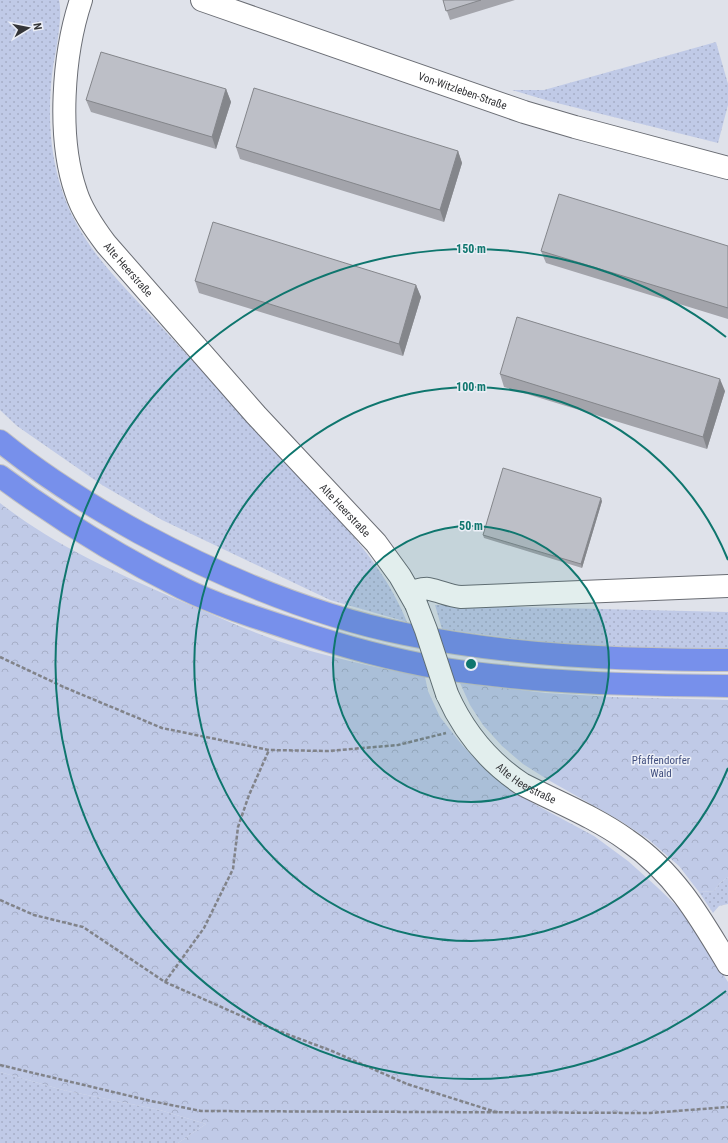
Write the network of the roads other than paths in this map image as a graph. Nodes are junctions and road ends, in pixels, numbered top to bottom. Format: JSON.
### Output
{"nodes":[{"id":1,"x":81,"y":0,"type":"edge"},
{"id":2,"x":202,"y":0,"type":"edge"},
{"id":3,"x":728,"y":168,"type":"edge"},
{"id":4,"x":0,"y":441,"type":"edge"},
{"id":5,"x":0,"y":476,"type":"edge"},
{"id":6,"x":728,"y":586,"type":"edge"},
{"id":7,"x":413,"y":598,"type":"junction"},
{"id":8,"x":728,"y":660,"type":"edge"},
{"id":9,"x":728,"y":686,"type":"edge"},
{"id":10,"x":728,"y":964,"type":"edge"}],
"edges":[{"from":1,"to":7,"type":"street","name":"Alte Heerstraße"},
{"from":2,"to":3,"type":"street","name":"Von-Witzleben-Straße"},
{"from":4,"to":8,"type":"highway"},
{"from":5,"to":9,"type":"highway"},
{"from":6,"to":7,"type":"street"},
{"from":7,"to":10,"type":"street","name":"Alte Heerstraße","bridge":true}]}
